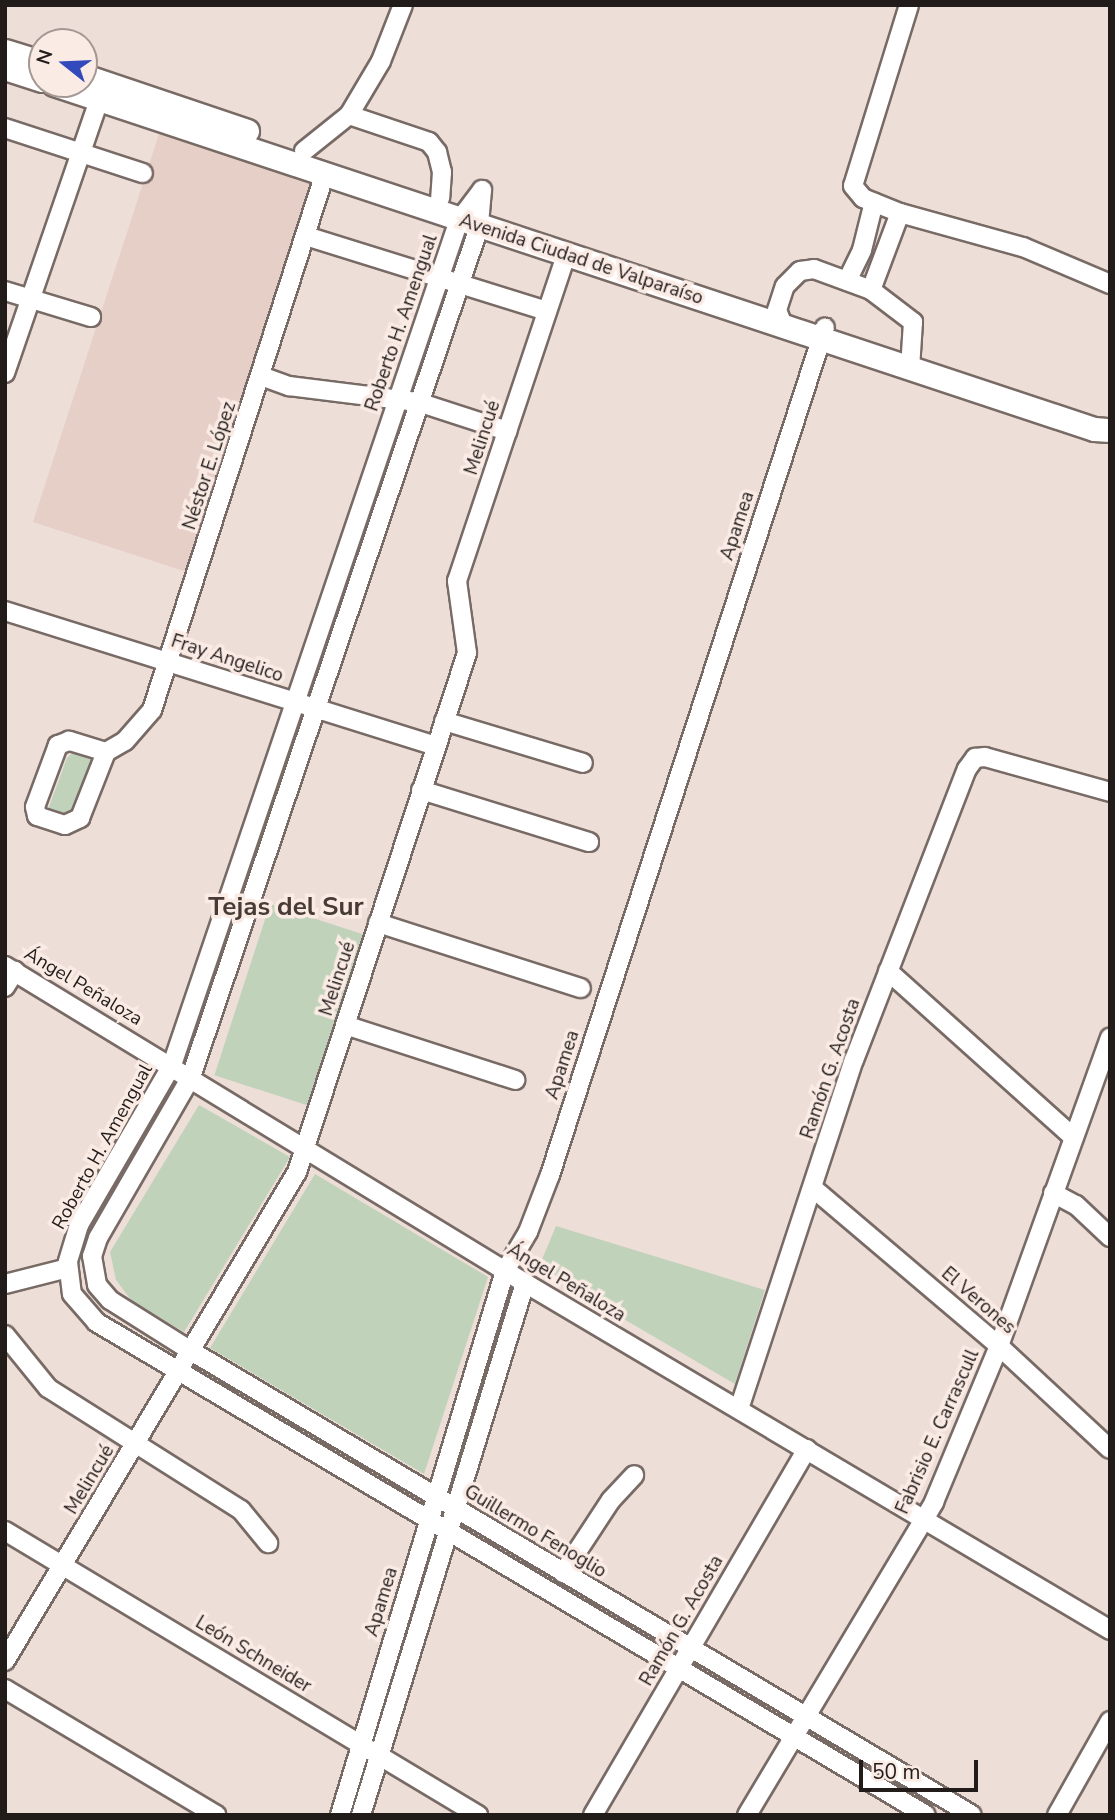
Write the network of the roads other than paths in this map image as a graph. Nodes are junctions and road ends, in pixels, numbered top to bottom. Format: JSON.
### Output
{"nodes":[{"id":1,"x":404,"y":5,"type":"edge"},
{"id":2,"x":909,"y":5,"type":"edge"},
{"id":3,"x":5,"y":51,"type":"edge"},
{"id":4,"x":28,"y":58,"type":"edge"},
{"id":5,"x":5,"y":68,"type":"edge"},
{"id":6,"x":28,"y":75,"type":"edge"},
{"id":7,"x":98,"y":87,"type":"edge"},
{"id":8,"x":98,"y":87,"type":"edge"},
{"id":9,"x":93,"y":98,"type":"edge"},
{"id":10,"x":349,"y":115,"type":"junction"},
{"id":11,"x":5,"y":128,"type":"edge"},
{"id":12,"x":304,"y":151,"type":"junction"},
{"id":13,"x":80,"y":154,"type":"junction"},
{"id":14,"x":143,"y":173,"type":"dead end"},
{"id":15,"x":326,"y":173,"type":"junction"},
{"id":16,"x":440,"y":198,"type":"junction"},
{"id":17,"x":874,"y":202,"type":"junction"},
{"id":18,"x":900,"y":213,"type":"junction"},
{"id":19,"x":472,"y":217,"type":"junction"},
{"id":20,"x":306,"y":236,"type":"junction"},
{"id":21,"x":566,"y":256,"type":"junction"},
{"id":22,"x":440,"y":276,"type":"junction"},
{"id":23,"x":847,"y":281,"type":"junction"},
{"id":24,"x":460,"y":282,"type":"junction"},
{"id":25,"x":1110,"y":284,"type":"edge"},
{"id":26,"x":871,"y":290,"type":"junction"},
{"id":27,"x":5,"y":291,"type":"edge"},
{"id":28,"x":30,"y":300,"type":"junction"},
{"id":29,"x":547,"y":311,"type":"junction"},
{"id":30,"x":91,"y":317,"type":"dead end"},
{"id":31,"x":780,"y":318,"type":"junction"},
{"id":32,"x":823,"y":332,"type":"junction"},
{"id":33,"x":912,"y":361,"type":"junction"},
{"id":34,"x":5,"y":373,"type":"edge"},
{"id":35,"x":261,"y":376,"type":"junction"},
{"id":36,"x":397,"y":402,"type":"junction"},
{"id":37,"x":418,"y":402,"type":"junction"},
{"id":38,"x":1110,"y":428,"type":"edge"},
{"id":39,"x":507,"y":431,"type":"junction"},
{"id":40,"x":5,"y":611,"type":"edge"},
{"id":41,"x":169,"y":662,"type":"junction"},
{"id":42,"x":295,"y":702,"type":"junction"},
{"id":43,"x":316,"y":709,"type":"junction"},
{"id":44,"x":444,"y":721,"type":"junction"},
{"id":45,"x":436,"y":746,"type":"junction"},
{"id":46,"x":106,"y":752,"type":"junction"},
{"id":47,"x":583,"y":764,"type":"dead end"},
{"id":48,"x":421,"y":790,"type":"junction"},
{"id":49,"x":1110,"y":792,"type":"edge"},
{"id":50,"x":589,"y":842,"type":"dead end"},
{"id":51,"x":378,"y":923,"type":"junction"},
{"id":52,"x":888,"y":971,"type":"junction"},
{"id":53,"x":8,"y":975,"type":"edge"},
{"id":54,"x":581,"y":988,"type":"dead end"},
{"id":55,"x":345,"y":1025,"type":"junction"},
{"id":56,"x":1110,"y":1037,"type":"edge"},
{"id":57,"x":172,"y":1065,"type":"junction"},
{"id":58,"x":191,"y":1077,"type":"junction"},
{"id":59,"x":515,"y":1080,"type":"dead end"},
{"id":60,"x":1073,"y":1137,"type":"junction"},
{"id":61,"x":307,"y":1147,"type":"junction"},
{"id":62,"x":814,"y":1189,"type":"junction"},
{"id":63,"x":1053,"y":1192,"type":"junction"},
{"id":64,"x":1110,"y":1237,"type":"edge"},
{"id":65,"x":92,"y":1270,"type":"joint"},
{"id":66,"x":505,"y":1271,"type":"junction"},
{"id":67,"x":68,"y":1272,"type":"junction"},
{"id":68,"x":525,"y":1283,"type":"junction"},
{"id":69,"x":5,"y":1284,"type":"edge"},
{"id":70,"x":5,"y":1335,"type":"edge"},
{"id":71,"x":999,"y":1346,"type":"junction"},
{"id":72,"x":191,"y":1351,"type":"junction"},
{"id":73,"x":178,"y":1372,"type":"junction"},
{"id":74,"x":739,"y":1409,"type":"junction"},
{"id":75,"x":137,"y":1443,"type":"junction"},
{"id":76,"x":807,"y":1449,"type":"junction"},
{"id":77,"x":1110,"y":1449,"type":"edge"},
{"id":78,"x":634,"y":1475,"type":"dead end"},
{"id":79,"x":436,"y":1497,"type":"junction"},
{"id":80,"x":455,"y":1509,"type":"junction"},
{"id":81,"x":925,"y":1520,"type":"junction"},
{"id":82,"x":429,"y":1521,"type":"junction"},
{"id":83,"x":5,"y":1531,"type":"edge"},
{"id":84,"x":448,"y":1533,"type":"junction"},
{"id":85,"x":268,"y":1543,"type":"dead end"},
{"id":86,"x":63,"y":1566,"type":"junction"},
{"id":87,"x":563,"y":1573,"type":"junction"},
{"id":88,"x":1110,"y":1630,"type":"edge"},
{"id":89,"x":691,"y":1648,"type":"junction"},
{"id":90,"x":5,"y":1661,"type":"edge"},
{"id":91,"x":678,"y":1669,"type":"junction"},
{"id":92,"x":5,"y":1689,"type":"edge"},
{"id":93,"x":806,"y":1716,"type":"junction"},
{"id":94,"x":1110,"y":1721,"type":"edge"},
{"id":95,"x":793,"y":1737,"type":"junction"},
{"id":96,"x":361,"y":1744,"type":"junction"},
{"id":97,"x":379,"y":1755,"type":"junction"},
{"id":98,"x":216,"y":1815,"type":"edge"},
{"id":99,"x":340,"y":1815,"type":"edge"},
{"id":100,"x":361,"y":1815,"type":"edge"},
{"id":101,"x":478,"y":1815,"type":"edge"},
{"id":102,"x":593,"y":1815,"type":"edge"},
{"id":103,"x":747,"y":1815,"type":"edge"},
{"id":104,"x":926,"y":1815,"type":"edge"},
{"id":105,"x":972,"y":1815,"type":"edge"},
{"id":106,"x":1057,"y":1815,"type":"edge"}],
"edges":[{"from":1,"to":10,"type":"street"},
{"from":2,"to":17,"type":"street"},
{"from":3,"to":4,"type":"main road"},
{"from":5,"to":6,"type":"main road"},
{"from":7,"to":12,"type":"main road","name":"Avenida Ciudad de Valparaíso"},
{"from":8,"to":15,"type":"main road","name":"Avenida Ciudad de Valparaíso"},
{"from":9,"to":13,"type":"street"},
{"from":10,"to":12,"type":"street"},
{"from":10,"to":16,"type":"street"},
{"from":11,"to":13,"type":"street"},
{"from":12,"to":16,"type":"main road","name":"Avenida Ciudad de Valparaíso"},
{"from":13,"to":14,"type":"street"},
{"from":13,"to":28,"type":"street"},
{"from":15,"to":19,"type":"main road","name":"Avenida Ciudad de Valparaíso"},
{"from":15,"to":20,"type":"street","name":"Néstor E. López"},
{"from":16,"to":19,"type":"main road","name":"Avenida Ciudad de Valparaíso"},
{"from":17,"to":18,"type":"street"},
{"from":17,"to":23,"type":"street"},
{"from":18,"to":25,"type":"street"},
{"from":18,"to":26,"type":"street"},
{"from":19,"to":21,"type":"main road","name":"Avenida Ciudad de Valparaíso"},
{"from":19,"to":22,"type":"street","name":"Roberto H. Amengual"},
{"from":19,"to":24,"type":"street","name":"Roberto H. Amengual"},
{"from":19,"to":31,"type":"main road","name":"Avenida Ciudad de Valparaíso"},
{"from":20,"to":22,"type":"street"},
{"from":20,"to":35,"type":"street","name":"Néstor E. López"},
{"from":21,"to":29,"type":"street","name":"Melincué"},
{"from":21,"to":31,"type":"main road","name":"Avenida Ciudad de Valparaíso"},
{"from":22,"to":24,"type":"street"},
{"from":22,"to":36,"type":"street","name":"Roberto H. Amengual"},
{"from":23,"to":26,"type":"street"},
{"from":23,"to":31,"type":"street"},
{"from":24,"to":29,"type":"street"},
{"from":24,"to":37,"type":"street","name":"Roberto H. Amengual"},
{"from":26,"to":33,"type":"street"},
{"from":27,"to":28,"type":"street"},
{"from":28,"to":30,"type":"street"},
{"from":28,"to":34,"type":"street"},
{"from":29,"to":39,"type":"street","name":"Melincué"},
{"from":31,"to":32,"type":"main road","name":"Avenida Ciudad de Valparaíso"},
{"from":32,"to":33,"type":"main road","name":"Avenida Ciudad de Valparaíso"},
{"from":32,"to":66,"type":"street","name":"Apamea"},
{"from":33,"to":38,"type":"main road","name":"Avenida Ciudad de Valparaíso"},
{"from":35,"to":36,"type":"street"},
{"from":35,"to":41,"type":"street","name":"Néstor E. López"},
{"from":36,"to":37,"type":"street"},
{"from":36,"to":42,"type":"street","name":"Roberto H. Amengual"},
{"from":37,"to":39,"type":"street"},
{"from":37,"to":43,"type":"street","name":"Roberto H. Amengual"},
{"from":39,"to":44,"type":"street","name":"Melincué"},
{"from":40,"to":41,"type":"street","name":"Fray Angelico"},
{"from":41,"to":42,"type":"street","name":"Fray Angelico"},
{"from":41,"to":46,"type":"street","name":"Néstor E. López"},
{"from":42,"to":43,"type":"street","name":"Fray Angelico"},
{"from":42,"to":57,"type":"street","name":"Roberto H. Amengual"},
{"from":43,"to":45,"type":"street","name":"Fray Angelico"},
{"from":43,"to":58,"type":"street","name":"Roberto H. Amengual"},
{"from":44,"to":45,"type":"street","name":"Melincué"},
{"from":44,"to":47,"type":"street"},
{"from":45,"to":48,"type":"street","name":"Melincué"},
{"from":46,"to":46,"type":"street"},
{"from":48,"to":50,"type":"street"},
{"from":48,"to":51,"type":"street","name":"Melincué"},
{"from":49,"to":52,"type":"street","name":"Ramón G. Acosta"},
{"from":51,"to":54,"type":"street"},
{"from":51,"to":55,"type":"street","name":"Melincué"},
{"from":52,"to":60,"type":"street"},
{"from":52,"to":62,"type":"street","name":"Ramón G. Acosta"},
{"from":53,"to":57,"type":"street","name":"Ángel Peñaloza"},
{"from":55,"to":59,"type":"street"},
{"from":55,"to":61,"type":"street","name":"Melincué"},
{"from":56,"to":60,"type":"street","name":"Fabrisio E. Carrascull"},
{"from":57,"to":58,"type":"street","name":"Ángel Peñaloza"},
{"from":57,"to":67,"type":"street","name":"Roberto H. Amengual"},
{"from":58,"to":61,"type":"street","name":"Ángel Peñaloza"},
{"from":58,"to":65,"type":"street","name":"Roberto H. Amengual"},
{"from":60,"to":63,"type":"street","name":"Fabrisio E. Carrascull"},
{"from":61,"to":66,"type":"street","name":"Ángel Peñaloza"},
{"from":61,"to":72,"type":"street","name":"Melincué"},
{"from":62,"to":71,"type":"street","name":"El Verones"},
{"from":62,"to":74,"type":"street","name":"Ramón G. Acosta"},
{"from":63,"to":64,"type":"street"},
{"from":63,"to":71,"type":"street","name":"Fabrisio E. Carrascull"},
{"from":65,"to":72,"type":"street","name":"Guillermo Fenoglio"},
{"from":66,"to":68,"type":"street","name":"Ángel Peñaloza"},
{"from":66,"to":79,"type":"street","name":"Apamea"},
{"from":67,"to":69,"type":"street"},
{"from":67,"to":73,"type":"street"},
{"from":68,"to":74,"type":"street","name":"Ángel Peñaloza"},
{"from":68,"to":80,"type":"street"},
{"from":70,"to":75,"type":"street"},
{"from":71,"to":77,"type":"street","name":"El Verones"},
{"from":71,"to":81,"type":"street","name":"Fabrisio E. Carrascull"},
{"from":72,"to":73,"type":"street","name":"Melincué"},
{"from":72,"to":79,"type":"street","name":"Guillermo Fenoglio"},
{"from":73,"to":75,"type":"street","name":"Melincué"},
{"from":73,"to":82,"type":"street"},
{"from":74,"to":76,"type":"street","name":"Ángel Peñaloza"},
{"from":75,"to":85,"type":"street"},
{"from":75,"to":86,"type":"street","name":"Melincué"},
{"from":76,"to":81,"type":"street","name":"Ángel Peñaloza"},
{"from":76,"to":89,"type":"street","name":"Ramón G. Acosta"},
{"from":78,"to":87,"type":"street"},
{"from":79,"to":80,"type":"street","name":"Guillermo Fenoglio"},
{"from":79,"to":82,"type":"street","name":"Apamea"},
{"from":80,"to":84,"type":"street"},
{"from":80,"to":87,"type":"street","name":"Guillermo Fenoglio"},
{"from":81,"to":88,"type":"street","name":"Ángel Peñaloza"},
{"from":81,"to":93,"type":"street","name":"Fabrisio E. Carrascull"},
{"from":82,"to":84,"type":"street"},
{"from":82,"to":96,"type":"street","name":"Apamea"},
{"from":83,"to":86,"type":"street","name":"León Schneider"},
{"from":84,"to":91,"type":"street"},
{"from":84,"to":97,"type":"street"},
{"from":86,"to":90,"type":"street","name":"Melincué"},
{"from":86,"to":96,"type":"street","name":"León Schneider"},
{"from":87,"to":89,"type":"street","name":"Guillermo Fenoglio"},
{"from":89,"to":91,"type":"street","name":"Ramón G. Acosta"},
{"from":89,"to":93,"type":"street","name":"Guillermo Fenoglio"},
{"from":91,"to":95,"type":"street"},
{"from":91,"to":102,"type":"street","name":"Ramón G. Acosta"},
{"from":92,"to":98,"type":"street"},
{"from":93,"to":95,"type":"street","name":"Fabrisio E. Carrascull"},
{"from":93,"to":105,"type":"street","name":"Guillermo Fenoglio"},
{"from":94,"to":106,"type":"street"},
{"from":95,"to":103,"type":"street","name":"Fabrisio E. Carrascull"},
{"from":95,"to":104,"type":"street"},
{"from":96,"to":97,"type":"street","name":"León Schneider"},
{"from":96,"to":99,"type":"street","name":"Apamea"},
{"from":97,"to":100,"type":"street"},
{"from":97,"to":101,"type":"street","name":"León Schneider"}]}
